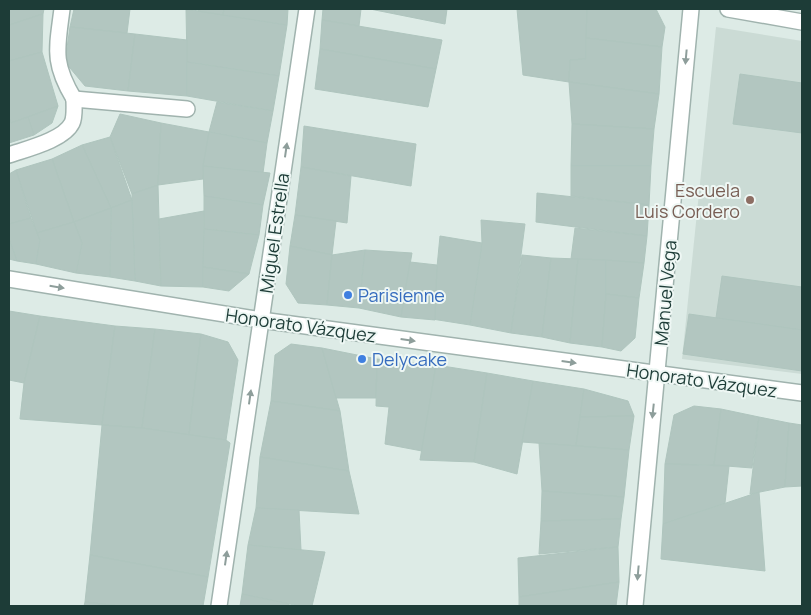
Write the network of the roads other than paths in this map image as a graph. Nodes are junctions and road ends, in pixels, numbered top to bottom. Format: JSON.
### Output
{"nodes":[{"id":1,"x":62,"y":9,"type":"edge"},
{"id":2,"x":307,"y":9,"type":"edge"},
{"id":3,"x":690,"y":9,"type":"edge"},
{"id":4,"x":728,"y":9,"type":"edge"},
{"id":5,"x":802,"y":22,"type":"edge"},
{"id":6,"x":74,"y":99,"type":"junction"},
{"id":7,"x":187,"y":109,"type":"dead end"},
{"id":8,"x":9,"y":155,"type":"edge"},
{"id":9,"x":9,"y":279,"type":"edge"},
{"id":10,"x":261,"y":320,"type":"junction"},
{"id":11,"x":658,"y":374,"type":"junction"},
{"id":12,"x":802,"y":393,"type":"edge"},
{"id":13,"x":219,"y":606,"type":"edge"},
{"id":14,"x":635,"y":606,"type":"edge"}],
"edges":[{"from":1,"to":6,"type":"street"},
{"from":10,"to":2,"type":"street","name":"Miguel Estrella","one_way":true},
{"from":3,"to":11,"type":"street","name":"Manuel Vega","one_way":true},
{"from":4,"to":5,"type":"street"},
{"from":6,"to":7,"type":"street"},
{"from":6,"to":8,"type":"street"},
{"from":9,"to":10,"type":"street","name":"Honorato Vázquez","one_way":true},
{"from":10,"to":11,"type":"street","name":"Honorato Vázquez","one_way":true},
{"from":13,"to":10,"type":"street","name":"Miguel Estrella","one_way":true},
{"from":11,"to":12,"type":"street","name":"Honorato Vázquez"},
{"from":11,"to":14,"type":"street","name":"Manuel Vega","one_way":true}]}
